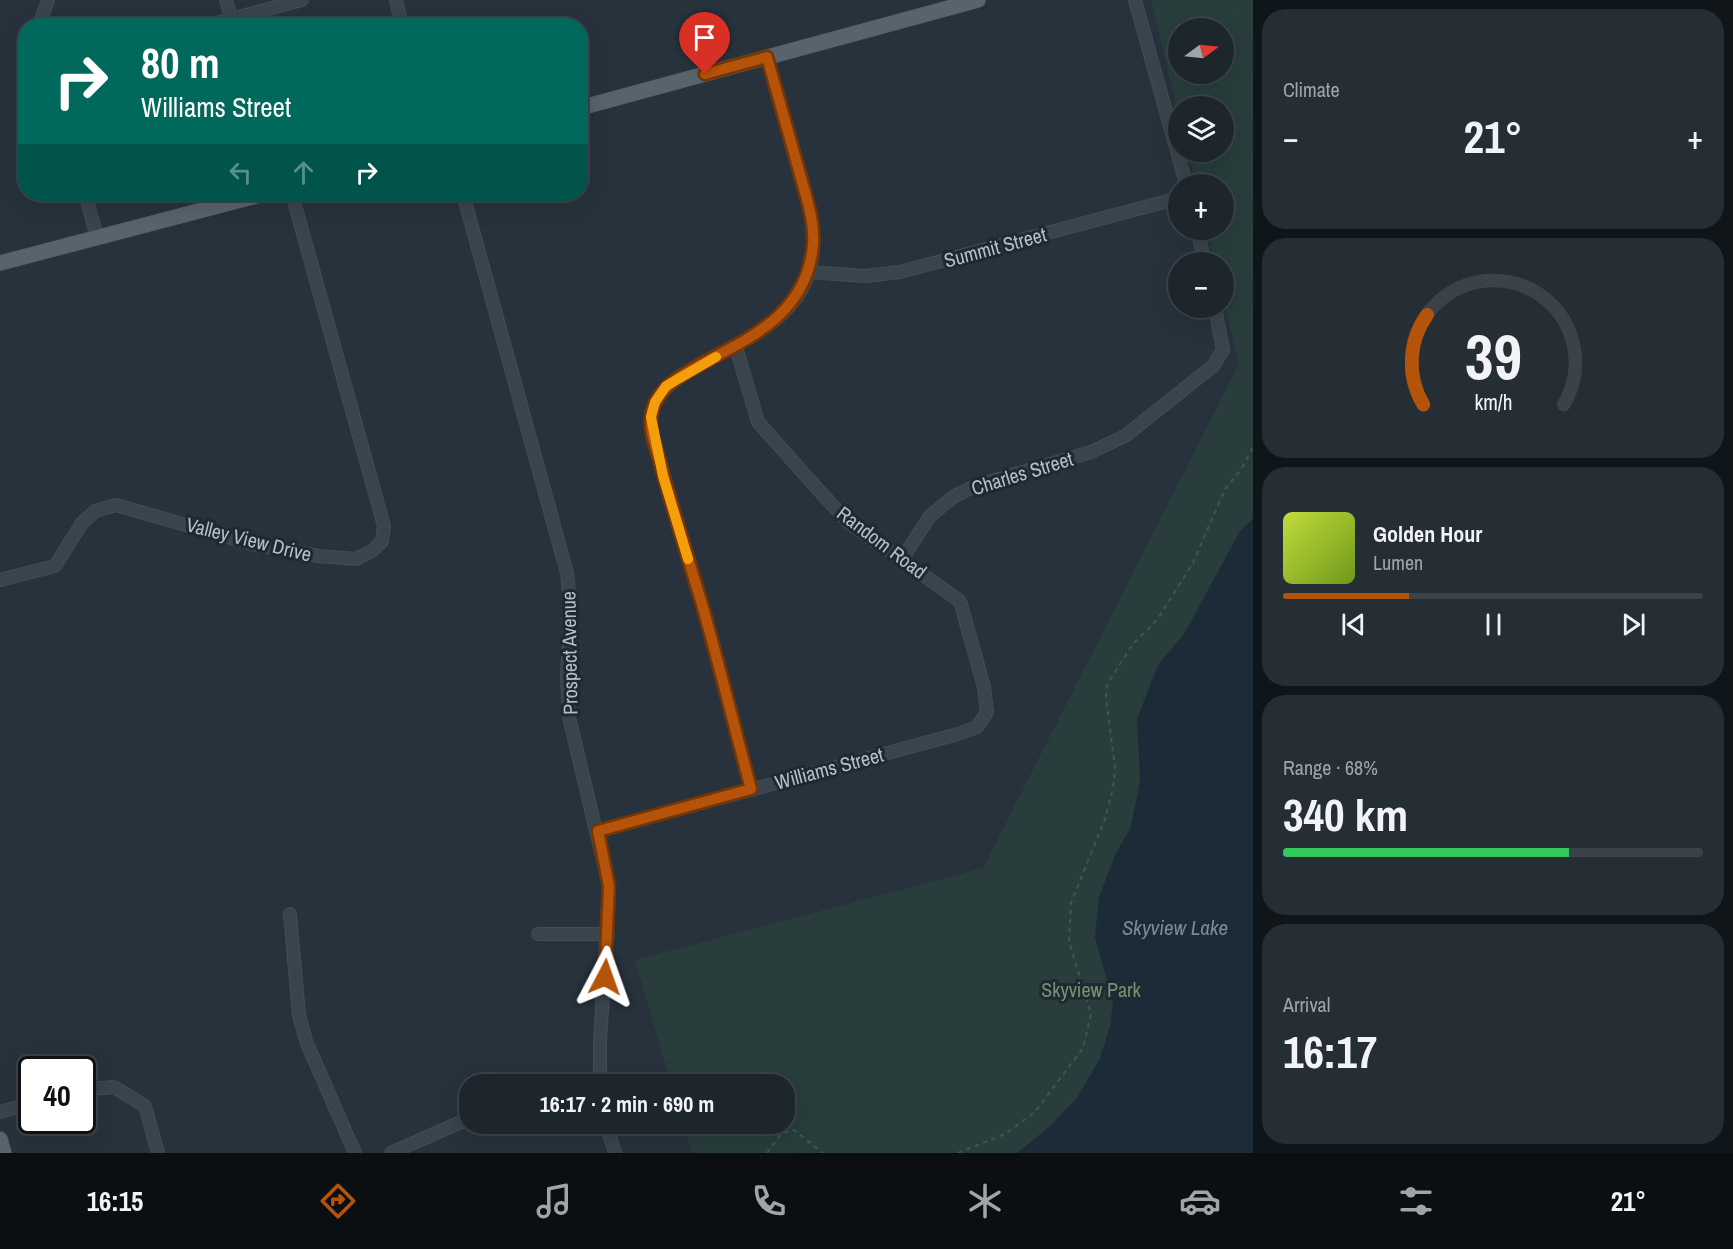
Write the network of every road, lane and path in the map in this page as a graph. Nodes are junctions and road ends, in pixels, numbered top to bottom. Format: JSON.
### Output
{"nodes":[{"id":1,"x":48,"y":0,"type":"edge"},
{"id":2,"x":226,"y":0,"type":"edge"},
{"id":3,"x":302,"y":0,"type":"edge"},
{"id":4,"x":396,"y":0,"type":"edge"},
{"id":5,"x":978,"y":0,"type":"edge"},
{"id":6,"x":1135,"y":0,"type":"edge"},
{"id":7,"x":42,"y":18,"type":"edge"},
{"id":8,"x":231,"y":18,"type":"joint"},
{"id":9,"x":400,"y":18,"type":"edge"},
{"id":10,"x":767,"y":57,"type":"junction"},
{"id":11,"x":588,"y":106,"type":"edge"},
{"id":12,"x":1183,"y":174,"type":"edge"},
{"id":13,"x":87,"y":201,"type":"edge"},
{"id":14,"x":237,"y":201,"type":"edge"},
{"id":15,"x":294,"y":201,"type":"edge"},
{"id":16,"x":465,"y":201,"type":"edge"},
{"id":17,"x":1168,"y":201,"type":"edge"},
{"id":18,"x":97,"y":237,"type":"junction"},
{"id":19,"x":0,"y":263,"type":"edge"},
{"id":20,"x":808,"y":272,"type":"junction"},
{"id":21,"x":1217,"y":318,"type":"edge"},
{"id":22,"x":736,"y":347,"type":"junction"},
{"id":23,"x":1253,"y":447,"type":"edge"},
{"id":24,"x":902,"y":559,"type":"junction"},
{"id":25,"x":0,"y":580,"type":"edge"},
{"id":26,"x":956,"y":734,"type":"joint"},
{"id":27,"x":751,"y":789,"type":"junction"},
{"id":28,"x":598,"y":831,"type":"junction"},
{"id":29,"x":290,"y":914,"type":"dead end"},
{"id":30,"x":538,"y":934,"type":"dead end"},
{"id":31,"x":608,"y":934,"type":"junction"},
{"id":32,"x":600,"y":1074,"type":"edge"},
{"id":33,"x":96,"y":1089,"type":"edge"},
{"id":34,"x":18,"y":1107,"type":"edge"},
{"id":35,"x":0,"y":1112,"type":"edge"},
{"id":36,"x":459,"y":1123,"type":"edge"},
{"id":37,"x":609,"y":1134,"type":"edge"},
{"id":38,"x":0,"y":1139,"type":"edge"},
{"id":39,"x":4,"y":1153,"type":"edge"},
{"id":40,"x":158,"y":1153,"type":"edge"},
{"id":41,"x":355,"y":1153,"type":"edge"},
{"id":42,"x":391,"y":1153,"type":"edge"},
{"id":43,"x":615,"y":1153,"type":"edge"},
{"id":44,"x":767,"y":1153,"type":"edge"},
{"id":45,"x":823,"y":1153,"type":"edge"},
{"id":46,"x":958,"y":1153,"type":"edge"}],
"edges":[{"from":1,"to":7,"type":"street"},
{"from":2,"to":8,"type":"street"},
{"from":3,"to":8,"type":"street"},
{"from":4,"to":9,"type":"street"},
{"from":5,"to":10,"type":"main road"},
{"from":6,"to":12,"type":"street"},
{"from":10,"to":11,"type":"main road"},
{"from":10,"to":20,"type":"street"},
{"from":13,"to":18,"type":"street"},
{"from":14,"to":18,"type":"main road"},
{"from":15,"to":25,"type":"street","name":"Valley View Drive"},
{"from":16,"to":28,"type":"street","name":"Prospect Avenue"},
{"from":17,"to":20,"type":"street","name":"Summit Street"},
{"from":18,"to":19,"type":"main road"},
{"from":20,"to":22,"type":"street"},
{"from":21,"to":24,"type":"street","name":"Charles Street"},
{"from":22,"to":24,"type":"street","name":"Random Road"},
{"from":22,"to":27,"type":"street"},
{"from":23,"to":46,"type":"path"},
{"from":24,"to":26,"type":"street","name":"Random Road"},
{"from":26,"to":27,"type":"street","name":"Williams Street"},
{"from":27,"to":28,"type":"street","name":"Williams Street"},
{"from":28,"to":31,"type":"street","name":"Prospect Avenue"},
{"from":29,"to":41,"type":"street"},
{"from":30,"to":31,"type":"street"},
{"from":31,"to":32,"type":"street","name":"Prospect Avenue"},
{"from":33,"to":40,"type":"street"},
{"from":34,"to":35,"type":"street"},
{"from":36,"to":42,"type":"street"},
{"from":37,"to":43,"type":"street"},
{"from":38,"to":39,"type":"main road"},
{"from":44,"to":45,"type":"path"}]}
